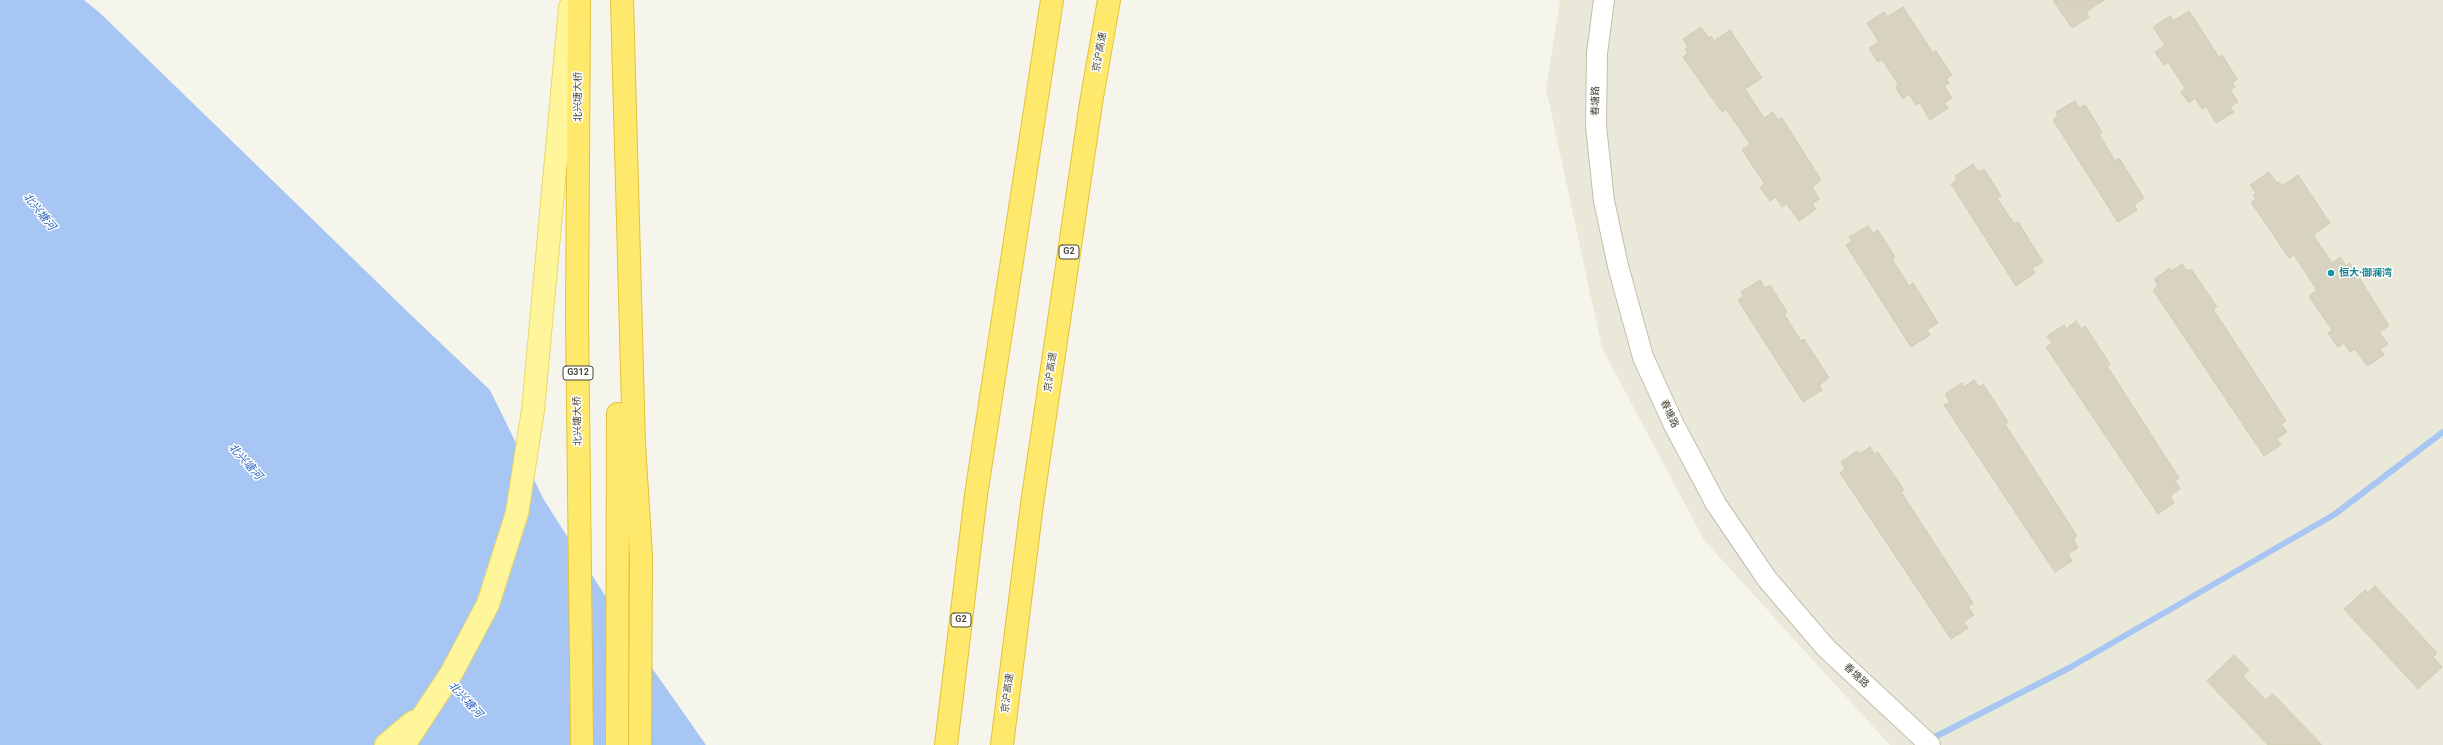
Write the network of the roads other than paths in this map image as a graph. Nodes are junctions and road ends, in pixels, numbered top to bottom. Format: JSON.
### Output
{"nodes":[{"id":1,"x":571,"y":0,"type":"edge"},
{"id":2,"x":579,"y":0,"type":"edge"},
{"id":3,"x":621,"y":0,"type":"edge"},
{"id":4,"x":1052,"y":0,"type":"edge"},
{"id":5,"x":1108,"y":0,"type":"edge"},
{"id":6,"x":1591,"y":0,"type":"edge"},
{"id":7,"x":1604,"y":0,"type":"edge"},
{"id":8,"x":423,"y":714,"type":"junction"},
{"id":9,"x":1899,"y":724,"type":"junction"},
{"id":10,"x":386,"y":745,"type":"edge"},
{"id":11,"x":404,"y":745,"type":"edge"},
{"id":12,"x":582,"y":745,"type":"edge"},
{"id":13,"x":617,"y":745,"type":"edge"},
{"id":14,"x":640,"y":745,"type":"edge"},
{"id":15,"x":946,"y":745,"type":"edge"},
{"id":16,"x":1002,"y":745,"type":"edge"},
{"id":17,"x":1914,"y":745,"type":"edge"},
{"id":18,"x":1930,"y":745,"type":"edge"}],
"edges":[{"from":1,"to":8,"type":"main road"},
{"from":2,"to":12,"type":"highway","name":"北兴塘大桥","number":"G312"},
{"from":3,"to":13,"type":"highway"},
{"from":3,"to":14,"type":"highway"},
{"from":4,"to":15,"type":"highway","number":"G2"},
{"from":5,"to":16,"type":"highway","name":"京沪高速","number":"G2"},
{"from":6,"to":9,"type":"street","name":"春塘路"},
{"from":7,"to":9,"type":"street","name":"春塘路"},
{"from":8,"to":10,"type":"main road"},
{"from":8,"to":11,"type":"main road"},
{"from":9,"to":17,"type":"street","name":"春塘路"},
{"from":9,"to":18,"type":"street","name":"春塘路"}]}
